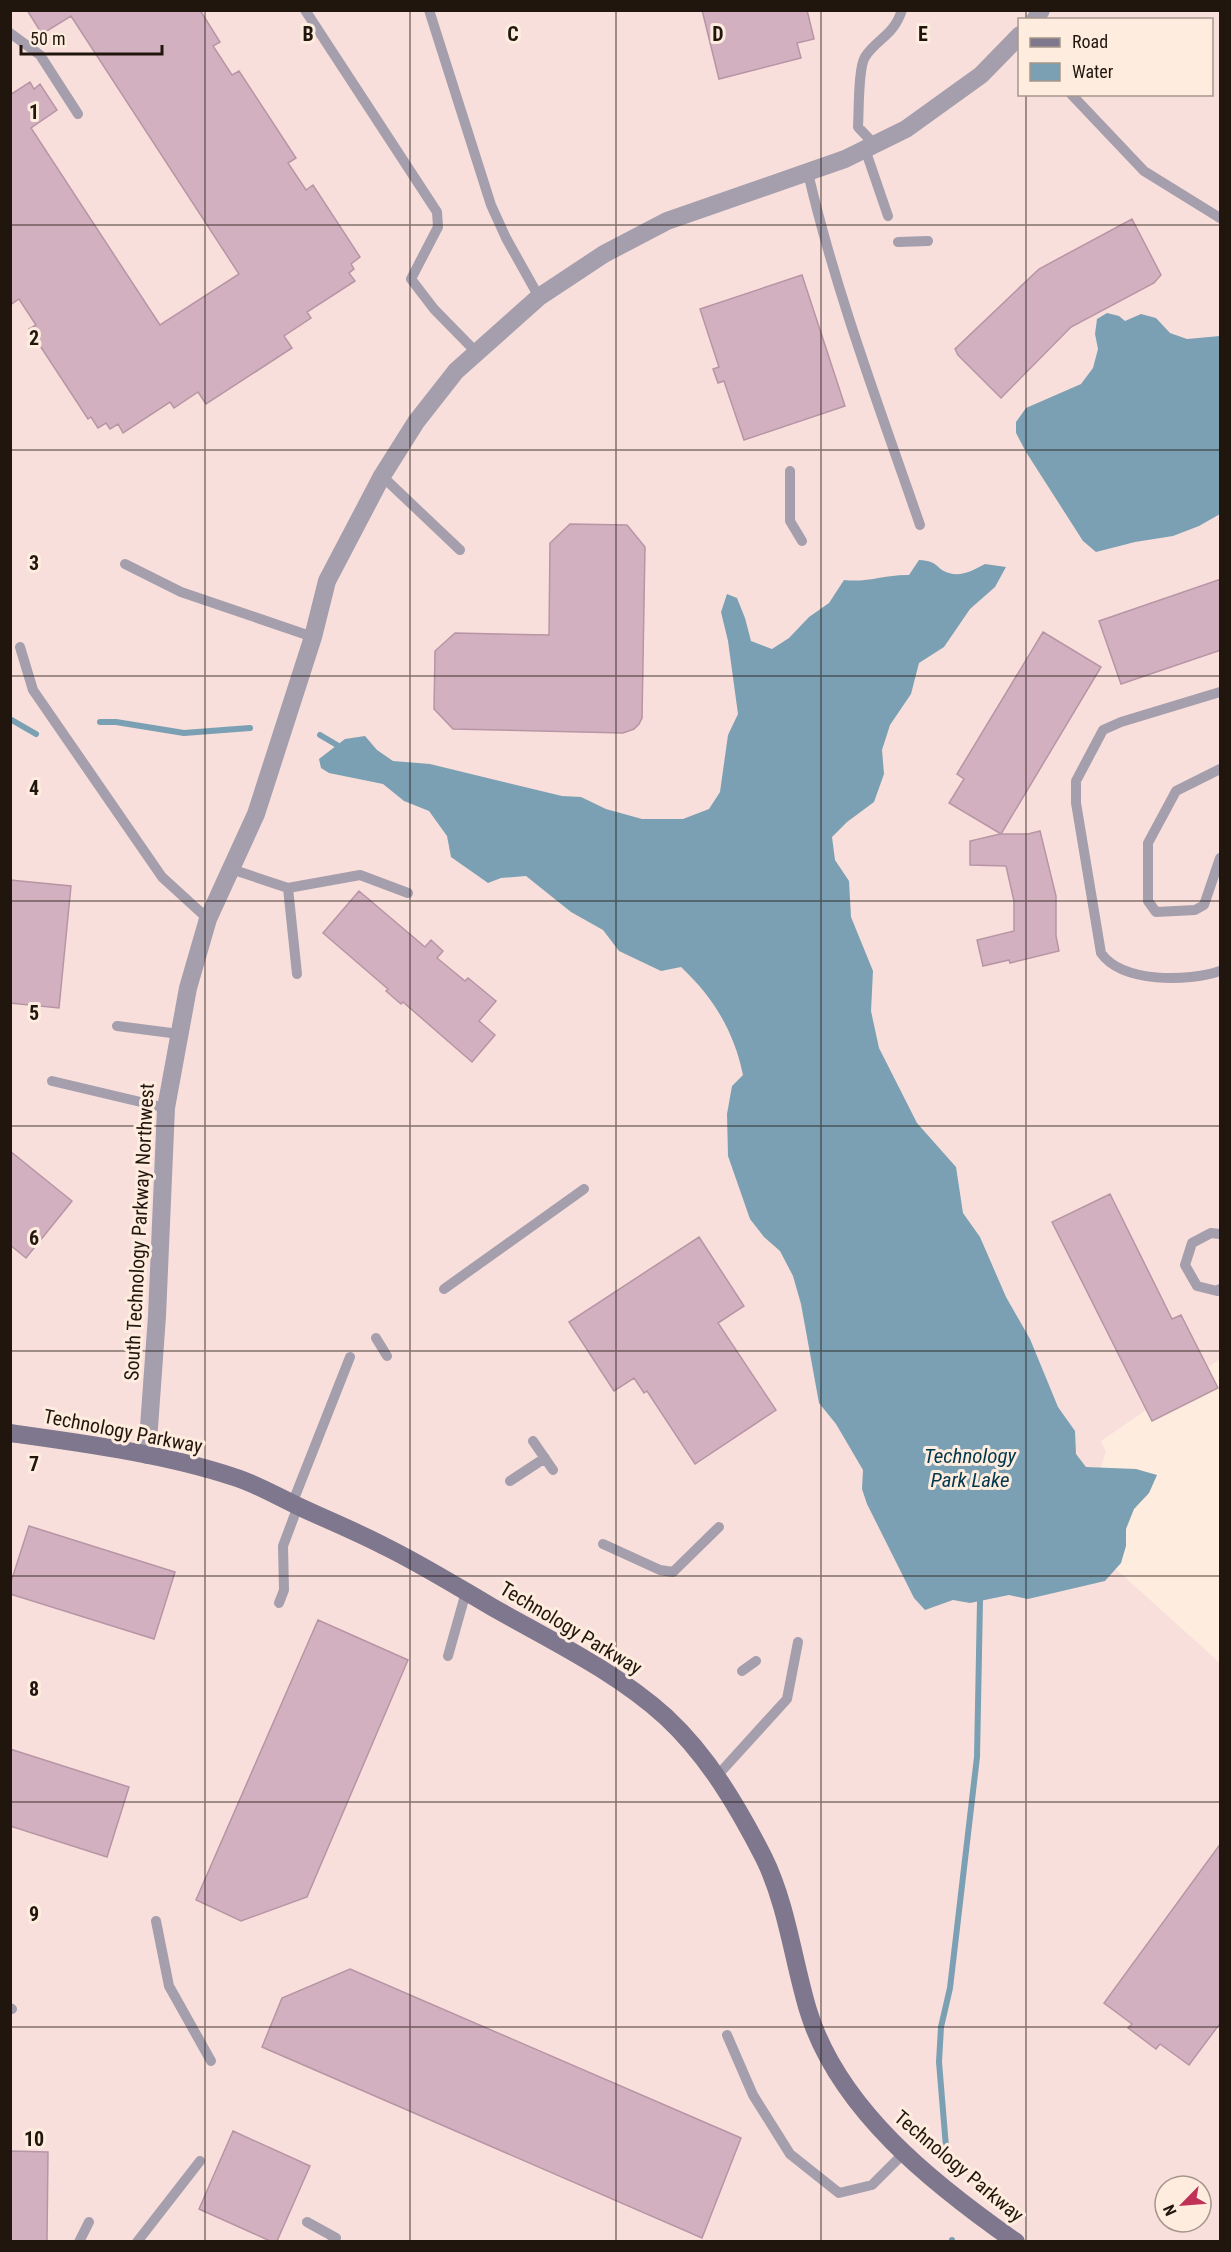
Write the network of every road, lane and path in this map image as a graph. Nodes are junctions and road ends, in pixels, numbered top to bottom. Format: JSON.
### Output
{"nodes":[{"id":1,"x":305,"y":10,"type":"edge"},
{"id":2,"x":429,"y":10,"type":"edge"},
{"id":3,"x":902,"y":10,"type":"edge"},
{"id":4,"x":10,"y":33,"type":"edge"},
{"id":5,"x":1018,"y":37,"type":"edge"},
{"id":6,"x":1073,"y":96,"type":"edge"},
{"id":7,"x":78,"y":114,"type":"dead end"},
{"id":8,"x":870,"y":147,"type":"junction"},
{"id":9,"x":808,"y":173,"type":"junction"},
{"id":10,"x":888,"y":216,"type":"dead end"},
{"id":11,"x":1221,"y":219,"type":"edge"},
{"id":12,"x":928,"y":241,"type":"dead end"},
{"id":13,"x":898,"y":242,"type":"dead end"},
{"id":14,"x":539,"y":297,"type":"junction"},
{"id":15,"x":477,"y":352,"type":"junction"},
{"id":16,"x":790,"y":471,"type":"dead end"},
{"id":17,"x":382,"y":476,"type":"junction"},
{"id":18,"x":920,"y":525,"type":"dead end"},
{"id":19,"x":802,"y":541,"type":"dead end"},
{"id":20,"x":460,"y":550,"type":"dead end"},
{"id":21,"x":125,"y":564,"type":"dead end"},
{"id":22,"x":313,"y":636,"type":"junction"},
{"id":23,"x":20,"y":647,"type":"dead end"},
{"id":24,"x":1221,"y":692,"type":"edge"},
{"id":25,"x":1221,"y":769,"type":"edge"},
{"id":26,"x":1221,"y":858,"type":"edge"},
{"id":27,"x":231,"y":869,"type":"junction"},
{"id":28,"x":288,"y":888,"type":"junction"},
{"id":29,"x":408,"y":893,"type":"dead end"},
{"id":30,"x":208,"y":920,"type":"junction"},
{"id":31,"x":1221,"y":971,"type":"edge"},
{"id":32,"x":297,"y":974,"type":"dead end"},
{"id":33,"x":117,"y":1026,"type":"dead end"},
{"id":34,"x":179,"y":1034,"type":"junction"},
{"id":35,"x":52,"y":1081,"type":"dead end"},
{"id":36,"x":166,"y":1107,"type":"junction"},
{"id":37,"x":584,"y":1189,"type":"dead end"},
{"id":38,"x":1221,"y":1234,"type":"edge"},
{"id":39,"x":444,"y":1289,"type":"dead end"},
{"id":40,"x":1221,"y":1289,"type":"edge"},
{"id":41,"x":376,"y":1338,"type":"dead end"},
{"id":42,"x":387,"y":1356,"type":"dead end"},
{"id":43,"x":350,"y":1357,"type":"dead end"},
{"id":44,"x":10,"y":1433,"type":"edge"},
{"id":45,"x":533,"y":1442,"type":"dead end"},
{"id":46,"x":147,"y":1455,"type":"junction"},
{"id":47,"x":545,"y":1458,"type":"junction"},
{"id":48,"x":553,"y":1470,"type":"dead end"},
{"id":49,"x":510,"y":1481,"type":"dead end"},
{"id":50,"x":295,"y":1505,"type":"junction"},
{"id":51,"x":718,"y":1527,"type":"dead end"},
{"id":52,"x":603,"y":1544,"type":"dead end"},
{"id":53,"x":466,"y":1592,"type":"junction"},
{"id":54,"x":279,"y":1603,"type":"dead end"},
{"id":55,"x":798,"y":1642,"type":"dead end"},
{"id":56,"x":448,"y":1656,"type":"dead end"},
{"id":57,"x":756,"y":1661,"type":"dead end"},
{"id":58,"x":742,"y":1671,"type":"dead end"},
{"id":59,"x":717,"y":1776,"type":"junction"},
{"id":60,"x":156,"y":1921,"type":"dead end"},
{"id":61,"x":727,"y":2035,"type":"dead end"},
{"id":62,"x":211,"y":2061,"type":"dead end"},
{"id":63,"x":904,"y":2153,"type":"junction"},
{"id":64,"x":200,"y":2162,"type":"dead end"},
{"id":65,"x":89,"y":2222,"type":"dead end"},
{"id":66,"x":307,"y":2222,"type":"dead end"},
{"id":67,"x":79,"y":2241,"type":"edge"},
{"id":68,"x":139,"y":2241,"type":"edge"},
{"id":69,"x":333,"y":2241,"type":"edge"},
{"id":70,"x":1016,"y":2241,"type":"edge"}],
"edges":[{"from":1,"to":15,"type":"lane"},
{"from":2,"to":14,"type":"lane"},
{"from":3,"to":8,"type":"lane"},
{"from":4,"to":7,"type":"lane"},
{"from":5,"to":8,"type":"street","name":"South Technology Parkway Northwest"},
{"from":6,"to":11,"type":"lane"},
{"from":8,"to":9,"type":"street","name":"South Technology Parkway Northwest"},
{"from":8,"to":10,"type":"lane"},
{"from":9,"to":14,"type":"street","name":"South Technology Parkway Northwest"},
{"from":9,"to":18,"type":"lane"},
{"from":12,"to":13,"type":"lane"},
{"from":14,"to":15,"type":"street","name":"South Technology Parkway Northwest"},
{"from":15,"to":17,"type":"street","name":"South Technology Parkway Northwest"},
{"from":16,"to":19,"type":"lane"},
{"from":17,"to":20,"type":"lane"},
{"from":17,"to":22,"type":"street","name":"South Technology Parkway Northwest"},
{"from":21,"to":22,"type":"lane"},
{"from":22,"to":27,"type":"street","name":"South Technology Parkway Northwest"},
{"from":23,"to":30,"type":"lane"},
{"from":24,"to":31,"type":"lane"},
{"from":25,"to":26,"type":"lane"},
{"from":27,"to":28,"type":"lane"},
{"from":27,"to":30,"type":"street","name":"South Technology Parkway Northwest"},
{"from":28,"to":29,"type":"lane"},
{"from":28,"to":32,"type":"lane"},
{"from":30,"to":34,"type":"street","name":"South Technology Parkway Northwest"},
{"from":33,"to":34,"type":"lane"},
{"from":34,"to":36,"type":"street","name":"South Technology Parkway Northwest"},
{"from":35,"to":36,"type":"lane"},
{"from":36,"to":46,"type":"street","name":"South Technology Parkway Northwest"},
{"from":37,"to":39,"type":"lane"},
{"from":38,"to":40,"type":"lane"},
{"from":41,"to":42,"type":"lane"},
{"from":43,"to":50,"type":"lane"},
{"from":44,"to":46,"type":"street","name":"Technology Parkway"},
{"from":45,"to":47,"type":"lane"},
{"from":46,"to":50,"type":"street","name":"Technology Parkway"},
{"from":47,"to":48,"type":"lane"},
{"from":47,"to":49,"type":"lane"},
{"from":50,"to":53,"type":"street","name":"Technology Parkway"},
{"from":50,"to":54,"type":"lane"},
{"from":51,"to":52,"type":"lane"},
{"from":53,"to":56,"type":"lane"},
{"from":53,"to":59,"type":"street","name":"Technology Parkway"},
{"from":55,"to":59,"type":"lane"},
{"from":57,"to":58,"type":"lane"},
{"from":59,"to":63,"type":"street","name":"Technology Parkway"},
{"from":60,"to":62,"type":"lane"},
{"from":61,"to":63,"type":"lane"},
{"from":63,"to":70,"type":"street","name":"Technology Parkway"},
{"from":64,"to":68,"type":"lane"},
{"from":65,"to":67,"type":"lane"},
{"from":66,"to":69,"type":"lane"}]}
